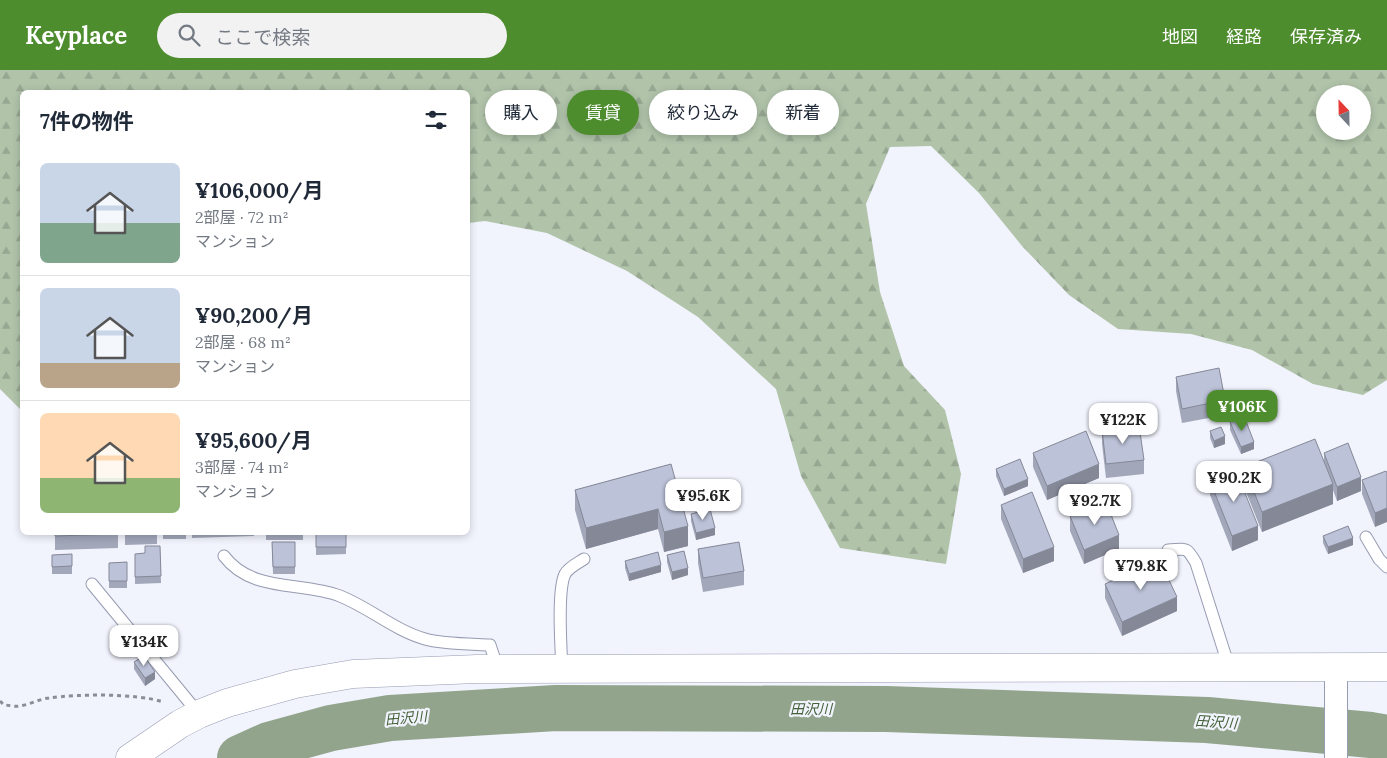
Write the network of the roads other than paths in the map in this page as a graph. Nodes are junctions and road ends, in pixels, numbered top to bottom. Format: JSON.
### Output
{"nodes":[{"id":1,"x":1366,"y":537,"type":"dead end"},
{"id":2,"x":1168,"y":550,"type":"dead end"},
{"id":3,"x":224,"y":556,"type":"dead end"},
{"id":4,"x":584,"y":559,"type":"dead end"},
{"id":5,"x":1387,"y":567,"type":"edge"},
{"id":6,"x":92,"y":584,"type":"dead end"},
{"id":7,"x":1229,"y":666,"type":"junction"},
{"id":8,"x":1336,"y":667,"type":"junction"},
{"id":9,"x":1387,"y":667,"type":"edge"},
{"id":10,"x":498,"y":669,"type":"junction"},
{"id":11,"x":562,"y":669,"type":"junction"},
{"id":12,"x":194,"y":717,"type":"junction"},
{"id":13,"x":130,"y":758,"type":"edge"},
{"id":14,"x":1336,"y":758,"type":"edge"}],
"edges":[{"from":1,"to":5,"type":"lane"},
{"from":2,"to":7,"type":"lane"},
{"from":3,"to":10,"type":"lane"},
{"from":4,"to":11,"type":"lane"},
{"from":6,"to":12,"type":"lane"},
{"from":7,"to":8,"type":"street"},
{"from":7,"to":11,"type":"street"},
{"from":8,"to":9,"type":"street"},
{"from":8,"to":14,"type":"street"},
{"from":10,"to":11,"type":"street"},
{"from":10,"to":12,"type":"street"},
{"from":12,"to":13,"type":"street"}]}
